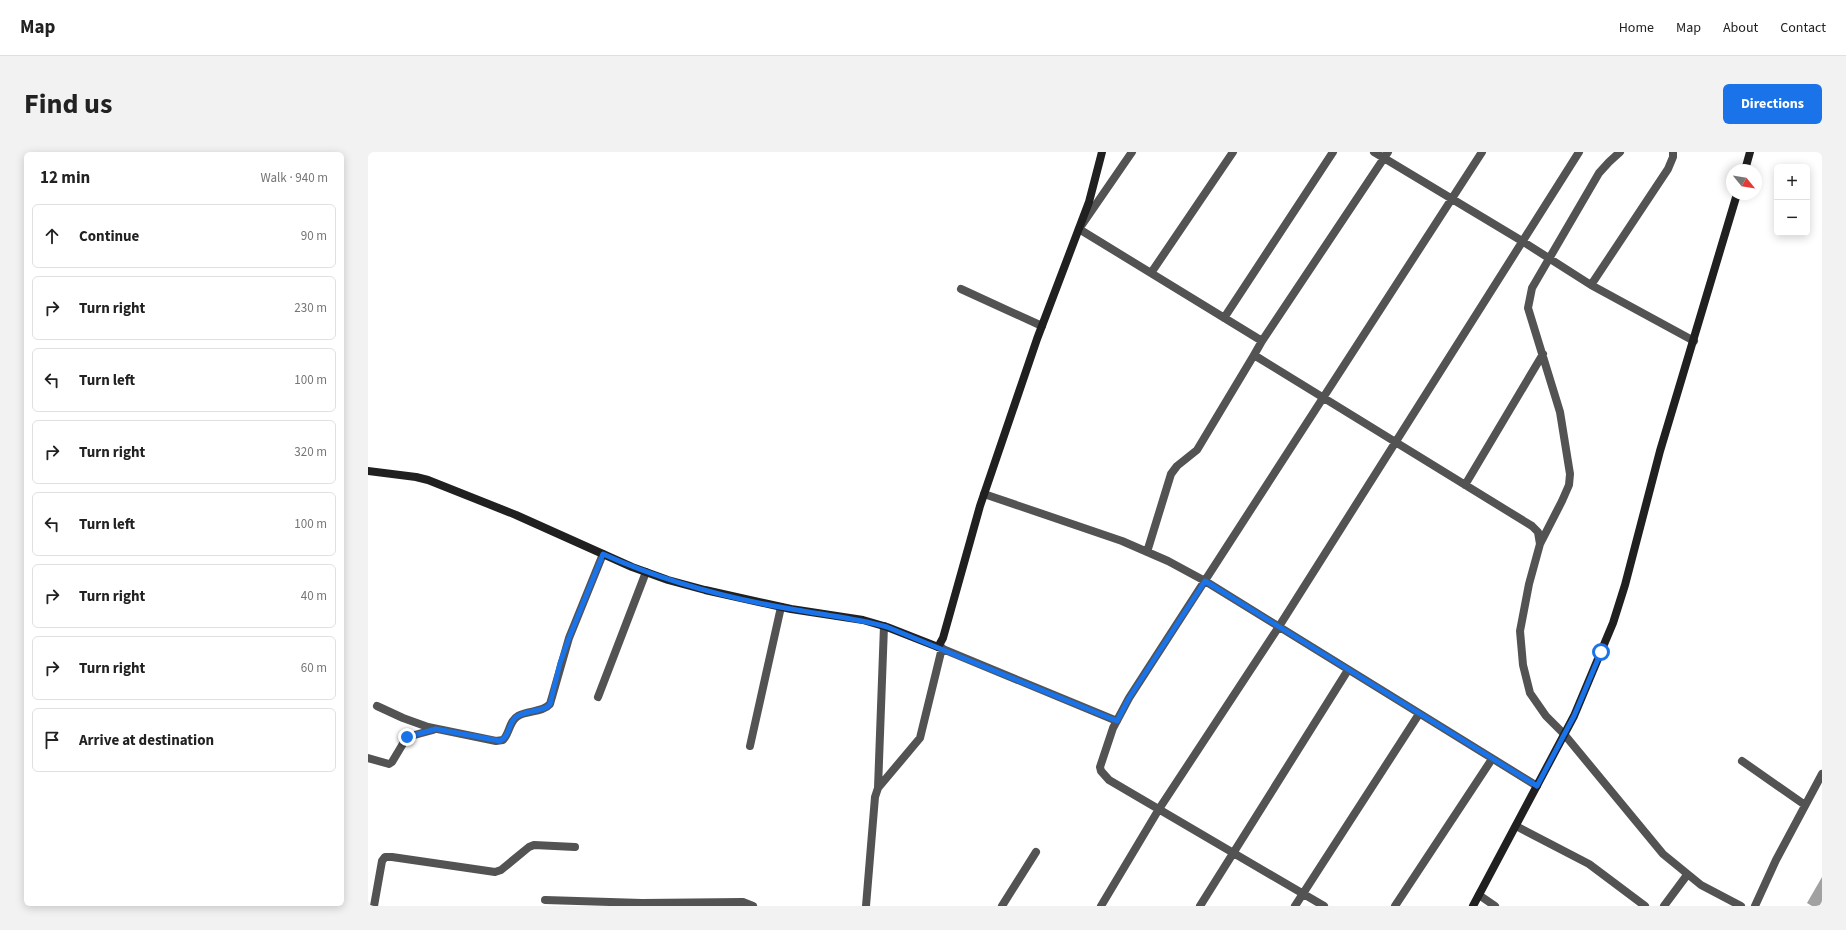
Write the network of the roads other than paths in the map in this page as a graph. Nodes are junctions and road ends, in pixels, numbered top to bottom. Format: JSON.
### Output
{"nodes":[{"id":1,"x":1102,"y":152,"type":"edge"},
{"id":2,"x":1132,"y":152,"type":"edge"},
{"id":3,"x":1233,"y":152,"type":"edge"},
{"id":4,"x":1333,"y":152,"type":"edge"},
{"id":5,"x":1374,"y":152,"type":"edge"},
{"id":6,"x":1482,"y":152,"type":"edge"},
{"id":7,"x":1579,"y":152,"type":"edge"},
{"id":8,"x":1620,"y":152,"type":"edge"},
{"id":9,"x":1673,"y":152,"type":"edge"},
{"id":10,"x":1750,"y":152,"type":"edge"},
{"id":11,"x":1386,"y":155,"type":"edge"},
{"id":12,"x":1746,"y":164,"type":"edge"},
{"id":13,"x":1453,"y":199,"type":"junction"},
{"id":14,"x":1735,"y":200,"type":"edge"},
{"id":15,"x":1078,"y":229,"type":"junction"},
{"id":16,"x":1522,"y":241,"type":"junction"},
{"id":17,"x":1548,"y":258,"type":"junction"},
{"id":18,"x":1151,"y":273,"type":"junction"},
{"id":19,"x":1591,"y":285,"type":"junction"},
{"id":20,"x":961,"y":289,"type":"dead end"},
{"id":21,"x":1224,"y":318,"type":"junction"},
{"id":22,"x":1042,"y":326,"type":"junction"},
{"id":23,"x":1694,"y":341,"type":"junction"},
{"id":24,"x":1262,"y":342,"type":"junction"},
{"id":25,"x":1543,"y":354,"type":"junction"},
{"id":26,"x":1254,"y":355,"type":"junction"},
{"id":27,"x":1324,"y":397,"type":"junction"},
{"id":28,"x":1396,"y":442,"type":"junction"},
{"id":29,"x":368,"y":471,"type":"edge"},
{"id":30,"x":1465,"y":485,"type":"junction"},
{"id":31,"x":984,"y":494,"type":"junction"},
{"id":32,"x":1540,"y":544,"type":"junction"},
{"id":33,"x":1147,"y":552,"type":"junction"},
{"id":34,"x":603,"y":554,"type":"junction"},
{"id":35,"x":646,"y":572,"type":"junction"},
{"id":36,"x":1205,"y":581,"type":"junction"},
{"id":37,"x":781,"y":608,"type":"junction"},
{"id":38,"x":884,"y":626,"type":"junction"},
{"id":39,"x":1278,"y":628,"type":"junction"},
{"id":40,"x":940,"y":647,"type":"junction"},
{"id":41,"x":1348,"y":670,"type":"junction"},
{"id":42,"x":598,"y":697,"type":"dead end"},
{"id":43,"x":377,"y":706,"type":"dead end"},
{"id":44,"x":1419,"y":714,"type":"junction"},
{"id":45,"x":1117,"y":721,"type":"junction"},
{"id":46,"x":436,"y":729,"type":"junction"},
{"id":47,"x":1564,"y":734,"type":"junction"},
{"id":48,"x":750,"y":746,"type":"dead end"},
{"id":49,"x":368,"y":758,"type":"edge"},
{"id":50,"x":1492,"y":759,"type":"junction"},
{"id":51,"x":1742,"y":761,"type":"dead end"},
{"id":52,"x":1822,"y":774,"type":"edge"},
{"id":53,"x":1537,"y":786,"type":"junction"},
{"id":54,"x":878,"y":788,"type":"junction"},
{"id":55,"x":1805,"y":804,"type":"junction"},
{"id":56,"x":1159,"y":809,"type":"junction"},
{"id":57,"x":1516,"y":826,"type":"junction"},
{"id":58,"x":575,"y":848,"type":"dead end"},
{"id":59,"x":1036,"y":852,"type":"dead end"},
{"id":60,"x":1233,"y":852,"type":"junction"},
{"id":61,"x":1688,"y":875,"type":"junction"},
{"id":62,"x":1302,"y":894,"type":"junction"},
{"id":63,"x":1479,"y":895,"type":"junction"},
{"id":64,"x":545,"y":900,"type":"dead end"},
{"id":65,"x":653,"y":904,"type":"edge"},
{"id":66,"x":374,"y":906,"type":"edge"},
{"id":67,"x":753,"y":906,"type":"edge"},
{"id":68,"x":866,"y":906,"type":"edge"},
{"id":69,"x":1002,"y":906,"type":"edge"},
{"id":70,"x":1101,"y":906,"type":"edge"},
{"id":71,"x":1200,"y":906,"type":"edge"},
{"id":72,"x":1294,"y":906,"type":"edge"},
{"id":73,"x":1324,"y":906,"type":"edge"},
{"id":74,"x":1395,"y":906,"type":"edge"},
{"id":75,"x":1473,"y":906,"type":"edge"},
{"id":76,"x":1495,"y":906,"type":"edge"},
{"id":77,"x":1645,"y":906,"type":"edge"},
{"id":78,"x":1664,"y":906,"type":"edge"},
{"id":79,"x":1741,"y":906,"type":"edge"},
{"id":80,"x":1755,"y":906,"type":"edge"}],
"edges":[{"from":1,"to":15,"type":"street"},
{"from":2,"to":15,"type":"street"},
{"from":3,"to":18,"type":"street"},
{"from":4,"to":21,"type":"street"},
{"from":5,"to":11,"type":"street"},
{"from":6,"to":13,"type":"street"},
{"from":7,"to":16,"type":"street"},
{"from":8,"to":17,"type":"street"},
{"from":9,"to":19,"type":"street"},
{"from":10,"to":12,"type":"street"},
{"from":11,"to":13,"type":"street"},
{"from":11,"to":24,"type":"street"},
{"from":13,"to":16,"type":"street"},
{"from":13,"to":27,"type":"street"},
{"from":14,"to":23,"type":"street"},
{"from":15,"to":18,"type":"street"},
{"from":15,"to":22,"type":"street"},
{"from":16,"to":17,"type":"street"},
{"from":16,"to":28,"type":"street"},
{"from":17,"to":19,"type":"street"},
{"from":17,"to":25,"type":"street"},
{"from":18,"to":21,"type":"street"},
{"from":19,"to":23,"type":"street"},
{"from":20,"to":22,"type":"street"},
{"from":21,"to":24,"type":"street"},
{"from":22,"to":31,"type":"street"},
{"from":23,"to":47,"type":"street"},
{"from":24,"to":26,"type":"street"},
{"from":25,"to":30,"type":"street"},
{"from":25,"to":32,"type":"street"},
{"from":26,"to":27,"type":"street"},
{"from":26,"to":33,"type":"street"},
{"from":27,"to":28,"type":"street"},
{"from":27,"to":36,"type":"street"},
{"from":28,"to":30,"type":"street"},
{"from":28,"to":39,"type":"street"},
{"from":29,"to":34,"type":"street"},
{"from":30,"to":32,"type":"street"},
{"from":31,"to":33,"type":"street"},
{"from":31,"to":40,"type":"street"},
{"from":32,"to":47,"type":"street"},
{"from":33,"to":36,"type":"street"},
{"from":34,"to":35,"type":"street"},
{"from":34,"to":46,"type":"street"},
{"from":35,"to":37,"type":"street"},
{"from":35,"to":42,"type":"street"},
{"from":36,"to":39,"type":"street"},
{"from":36,"to":45,"type":"street"},
{"from":37,"to":38,"type":"street"},
{"from":37,"to":48,"type":"street"},
{"from":38,"to":40,"type":"street"},
{"from":38,"to":54,"type":"street"},
{"from":39,"to":41,"type":"street"},
{"from":39,"to":56,"type":"street"},
{"from":40,"to":45,"type":"street"},
{"from":40,"to":54,"type":"street"},
{"from":41,"to":44,"type":"street"},
{"from":41,"to":60,"type":"street"},
{"from":43,"to":46,"type":"street"},
{"from":44,"to":50,"type":"street"},
{"from":44,"to":62,"type":"street"},
{"from":45,"to":56,"type":"street"},
{"from":46,"to":49,"type":"street"},
{"from":47,"to":53,"type":"street"},
{"from":47,"to":61,"type":"street"},
{"from":50,"to":53,"type":"street"},
{"from":50,"to":74,"type":"street"},
{"from":51,"to":55,"type":"street"},
{"from":52,"to":55,"type":"street"},
{"from":53,"to":57,"type":"street"},
{"from":54,"to":68,"type":"street"},
{"from":55,"to":80,"type":"street"},
{"from":56,"to":60,"type":"street"},
{"from":56,"to":70,"type":"street"},
{"from":57,"to":63,"type":"street"},
{"from":57,"to":77,"type":"street"},
{"from":58,"to":66,"type":"street"},
{"from":59,"to":69,"type":"street"},
{"from":60,"to":62,"type":"street"},
{"from":60,"to":71,"type":"street"},
{"from":61,"to":78,"type":"street"},
{"from":61,"to":79,"type":"street"},
{"from":62,"to":72,"type":"street"},
{"from":62,"to":73,"type":"street"},
{"from":63,"to":75,"type":"street"},
{"from":63,"to":76,"type":"street"},
{"from":64,"to":65,"type":"street"},
{"from":65,"to":67,"type":"street"}]}
